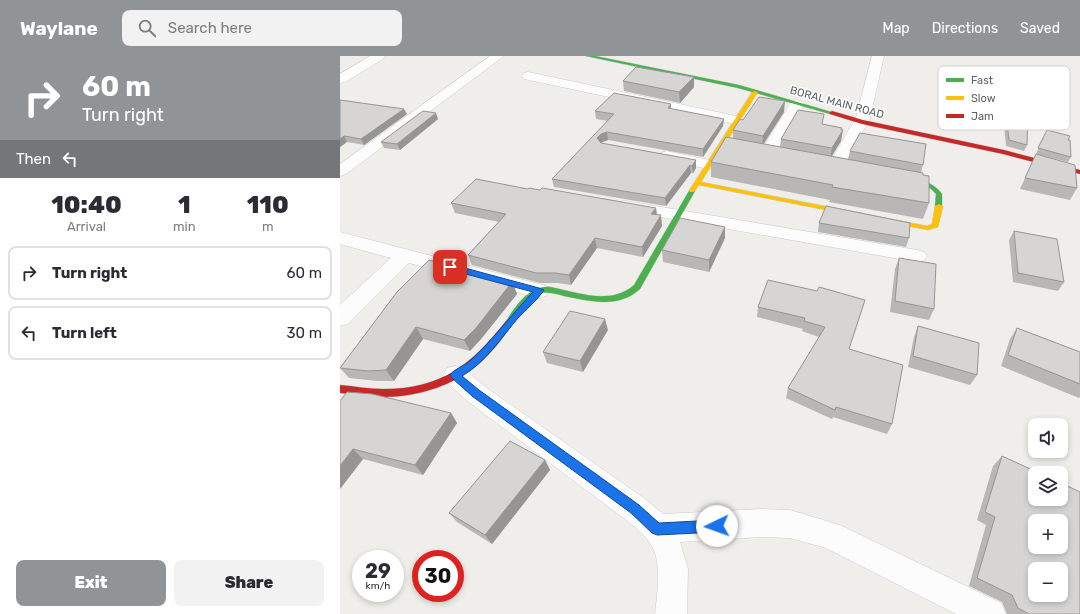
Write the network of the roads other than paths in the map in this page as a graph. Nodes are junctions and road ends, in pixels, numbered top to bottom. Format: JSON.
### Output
{"nodes":[{"id":1,"x":379,"y":56,"type":"edge"},
{"id":2,"x":498,"y":56,"type":"edge"},
{"id":3,"x":588,"y":56,"type":"edge"},
{"id":4,"x":878,"y":56,"type":"edge"},
{"id":5,"x":528,"y":76,"type":"dead end"},
{"id":6,"x":340,"y":79,"type":"edge"},
{"id":7,"x":755,"y":92,"type":"junction"},
{"id":8,"x":797,"y":104,"type":"junction"},
{"id":9,"x":736,"y":120,"type":"junction"},
{"id":10,"x":862,"y":122,"type":"junction"},
{"id":11,"x":722,"y":145,"type":"junction"},
{"id":12,"x":732,"y":147,"type":"edge"},
{"id":13,"x":654,"y":154,"type":"edge"},
{"id":14,"x":769,"y":154,"type":"edge"},
{"id":15,"x":708,"y":164,"type":"junction"},
{"id":16,"x":836,"y":166,"type":"edge"},
{"id":17,"x":340,"y":171,"type":"edge"},
{"id":18,"x":1080,"y":172,"type":"edge"},
{"id":19,"x":894,"y":177,"type":"edge"},
{"id":20,"x":698,"y":183,"type":"junction"},
{"id":21,"x":610,"y":203,"type":"edge"},
{"id":22,"x":679,"y":215,"type":"junction"},
{"id":23,"x":340,"y":238,"type":"edge"},
{"id":24,"x":406,"y":256,"type":"junction"},
{"id":25,"x":917,"y":256,"type":"dead end"},
{"id":26,"x":539,"y":290,"type":"junction"},
{"id":27,"x":340,"y":318,"type":"edge"},
{"id":28,"x":455,"y":375,"type":"junction"},
{"id":29,"x":340,"y":389,"type":"edge"},
{"id":30,"x":657,"y":529,"type":"junction"},
{"id":31,"x":671,"y":614,"type":"edge"},
{"id":32,"x":990,"y":614,"type":"edge"}],
"edges":[{"from":1,"to":6,"type":"street"},
{"from":2,"to":17,"type":"street"},
{"from":3,"to":7,"type":"street","name":"BORAL MAIN ROAD"},
{"from":4,"to":10,"type":"street"},
{"from":5,"to":9,"type":"street"},
{"from":7,"to":8,"type":"street","name":"BORAL MAIN ROAD"},
{"from":7,"to":9,"type":"street"},
{"from":8,"to":10,"type":"street","name":"BORAL MAIN ROAD"},
{"from":8,"to":14,"type":"street"},
{"from":9,"to":11,"type":"street"},
{"from":10,"to":16,"type":"street"},
{"from":10,"to":18,"type":"street","name":"BORAL MAIN ROAD"},
{"from":11,"to":12,"type":"street"},
{"from":11,"to":15,"type":"street"},
{"from":13,"to":15,"type":"street"},
{"from":15,"to":20,"type":"street"},
{"from":19,"to":20,"type":"street"},
{"from":20,"to":22,"type":"street"},
{"from":21,"to":22,"type":"street"},
{"from":22,"to":25,"type":"street"},
{"from":22,"to":26,"type":"street"},
{"from":23,"to":24,"type":"street"},
{"from":24,"to":26,"type":"street"},
{"from":24,"to":27,"type":"street"},
{"from":26,"to":28,"type":"street"},
{"from":28,"to":29,"type":"street"},
{"from":28,"to":30,"type":"street"},
{"from":30,"to":31,"type":"street"},
{"from":30,"to":32,"type":"street"}]}
